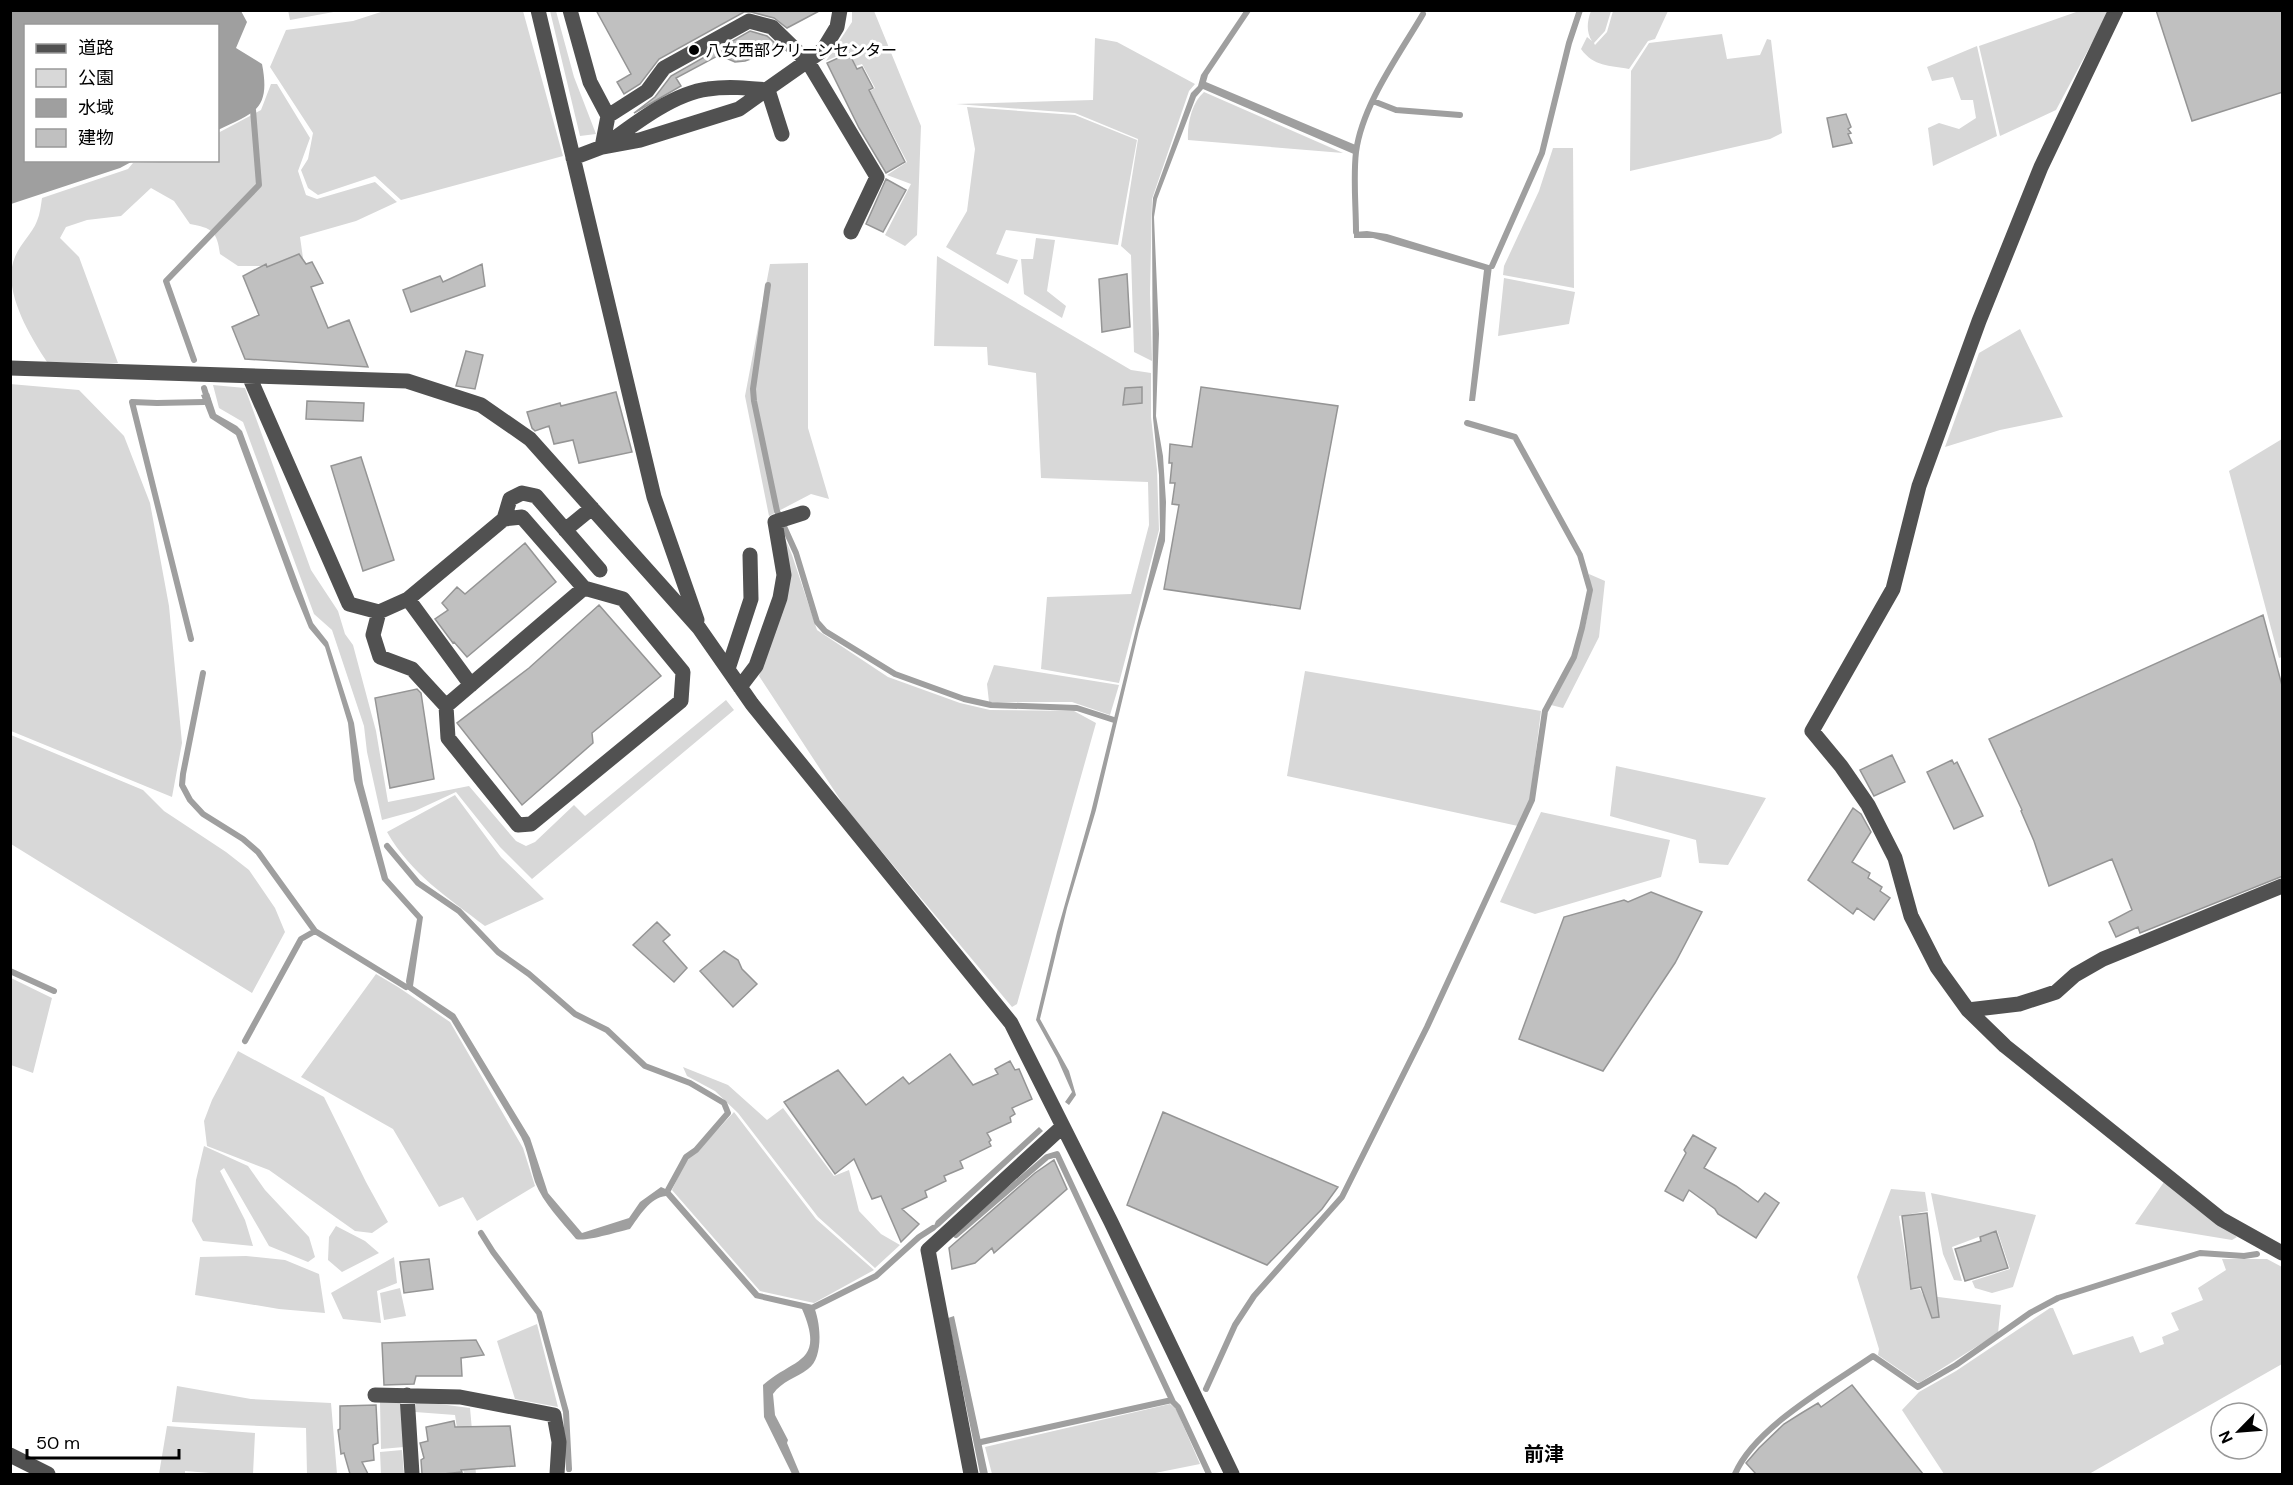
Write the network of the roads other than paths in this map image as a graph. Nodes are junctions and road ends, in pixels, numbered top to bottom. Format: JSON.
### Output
{"nodes":[{"id":1,"x":538,"y":10,"type":"edge"},
{"id":2,"x":570,"y":10,"type":"edge"},
{"id":3,"x":840,"y":10,"type":"edge"},
{"id":4,"x":2116,"y":10,"type":"edge"},
{"id":5,"x":808,"y":62,"type":"junction"},
{"id":6,"x":768,"y":90,"type":"junction"},
{"id":7,"x":608,"y":116,"type":"junction"},
{"id":8,"x":783,"y":134,"type":"dead end"},
{"id":9,"x":603,"y":147,"type":"junction"},
{"id":10,"x":573,"y":158,"type":"junction"},
{"id":11,"x":851,"y":232,"type":"dead end"},
{"id":12,"x":10,"y":368,"type":"edge"},
{"id":13,"x":249,"y":376,"type":"junction"},
{"id":14,"x":592,"y":508,"type":"junction"},
{"id":15,"x":803,"y":513,"type":"dead end"},
{"id":16,"x":504,"y":519,"type":"junction"},
{"id":17,"x":565,"y":530,"type":"junction"},
{"id":18,"x":750,"y":555,"type":"dead end"},
{"id":19,"x":600,"y":570,"type":"dead end"},
{"id":20,"x":584,"y":588,"type":"junction"},
{"id":21,"x":408,"y":599,"type":"junction"},
{"id":22,"x":379,"y":612,"type":"junction"},
{"id":23,"x":699,"y":628,"type":"junction"},
{"id":24,"x":728,"y":669,"type":"junction"},
{"id":25,"x":471,"y":685,"type":"junction"},
{"id":26,"x":740,"y":687,"type":"junction"},
{"id":27,"x":446,"y":706,"type":"junction"},
{"id":28,"x":2283,"y":886,"type":"edge"},
{"id":29,"x":1968,"y":1010,"type":"junction"},
{"id":30,"x":1062,"y":1127,"type":"junction"},
{"id":31,"x":2283,"y":1253,"type":"edge"},
{"id":32,"x":375,"y":1395,"type":"dead end"},
{"id":33,"x":407,"y":1395,"type":"junction"},
{"id":34,"x":10,"y":1455,"type":"edge"},
{"id":35,"x":48,"y":1474,"type":"edge"},
{"id":36,"x":412,"y":1474,"type":"edge"},
{"id":37,"x":557,"y":1474,"type":"edge"},
{"id":38,"x":971,"y":1474,"type":"edge"},
{"id":39,"x":1232,"y":1474,"type":"edge"}],
"edges":[{"from":1,"to":10,"type":"street"},
{"from":2,"to":7,"type":"street"},
{"from":3,"to":5,"type":"street"},
{"from":4,"to":29,"type":"street"},
{"from":5,"to":6,"type":"street"},
{"from":5,"to":7,"type":"street"},
{"from":5,"to":11,"type":"street"},
{"from":6,"to":8,"type":"street"},
{"from":6,"to":9,"type":"street"},
{"from":6,"to":9,"type":"street"},
{"from":7,"to":9,"type":"street"},
{"from":9,"to":10,"type":"street"},
{"from":10,"to":23,"type":"street"},
{"from":12,"to":13,"type":"street"},
{"from":13,"to":14,"type":"street"},
{"from":13,"to":22,"type":"street"},
{"from":14,"to":17,"type":"street"},
{"from":14,"to":23,"type":"street"},
{"from":15,"to":26,"type":"street"},
{"from":16,"to":17,"type":"street"},
{"from":16,"to":20,"type":"street"},
{"from":16,"to":21,"type":"street"},
{"from":17,"to":19,"type":"street"},
{"from":18,"to":24,"type":"street"},
{"from":20,"to":25,"type":"street"},
{"from":20,"to":27,"type":"street"},
{"from":21,"to":22,"type":"street"},
{"from":21,"to":25,"type":"street"},
{"from":22,"to":27,"type":"street"},
{"from":23,"to":24,"type":"street"},
{"from":24,"to":26,"type":"street"},
{"from":25,"to":27,"type":"street"},
{"from":26,"to":30,"type":"street"},
{"from":28,"to":29,"type":"street"},
{"from":29,"to":31,"type":"street"},
{"from":30,"to":38,"type":"street"},
{"from":30,"to":39,"type":"street"},
{"from":32,"to":33,"type":"street"},
{"from":33,"to":36,"type":"street"},
{"from":33,"to":37,"type":"street"},
{"from":34,"to":35,"type":"street"}]}
